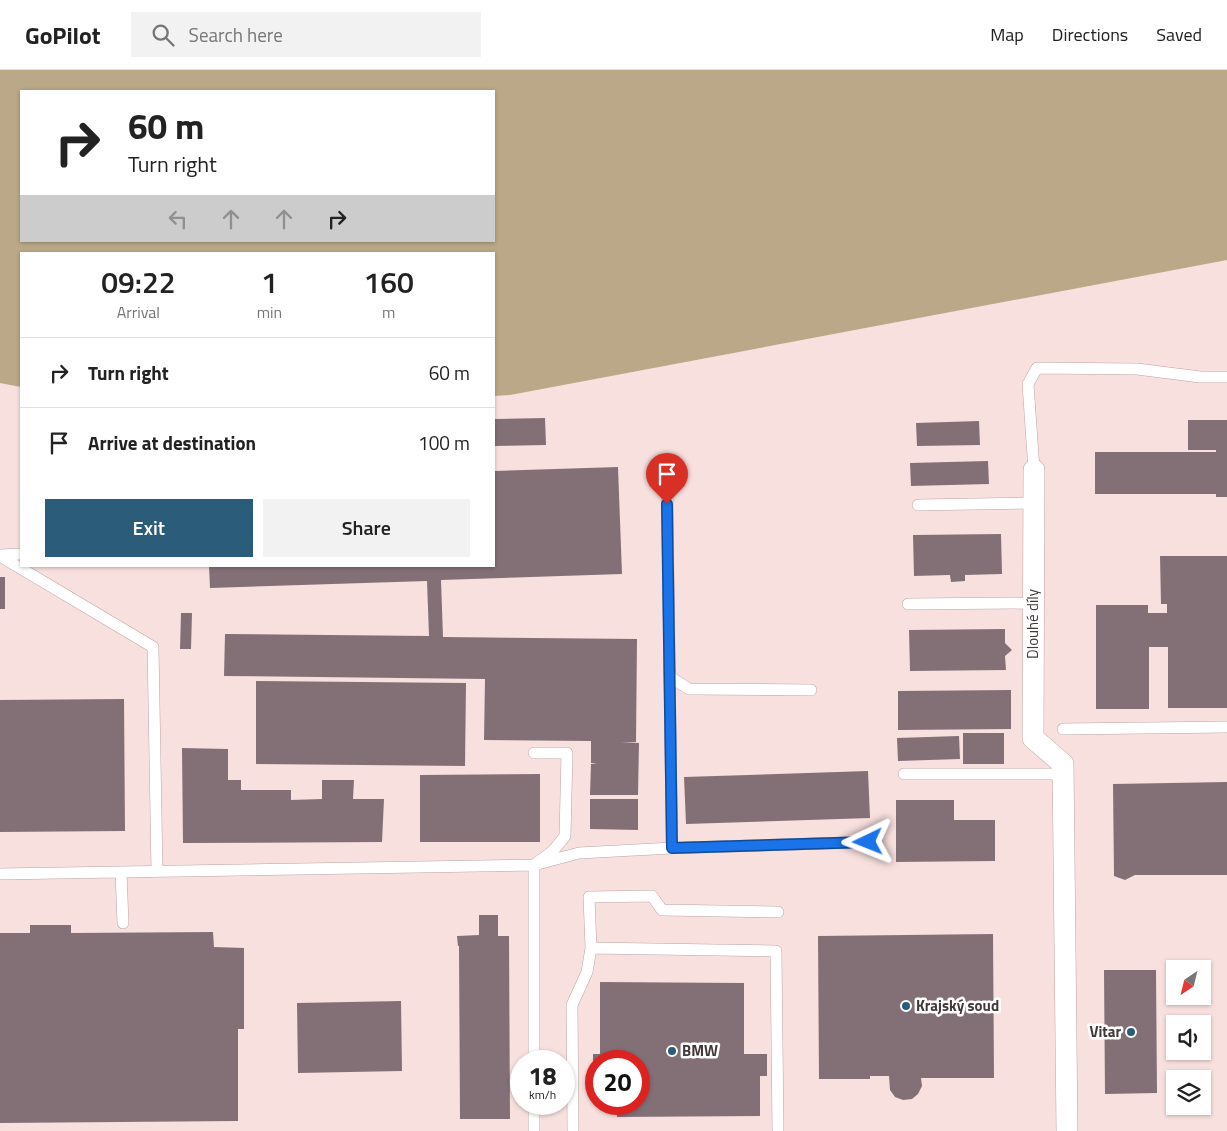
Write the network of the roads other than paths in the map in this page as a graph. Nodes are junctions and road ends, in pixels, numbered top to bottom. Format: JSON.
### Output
{"nodes":[{"id":1,"x":1227,"y":376,"type":"edge"},
{"id":2,"x":1034,"y":470,"type":"joint"},
{"id":3,"x":667,"y":486,"type":"dead end"},
{"id":4,"x":1034,"y":504,"type":"junction"},
{"id":5,"x":918,"y":505,"type":"dead end"},
{"id":6,"x":20,"y":554,"type":"edge"},
{"id":7,"x":0,"y":556,"type":"edge"},
{"id":8,"x":1033,"y":603,"type":"junction"},
{"id":9,"x":908,"y":604,"type":"dead end"},
{"id":10,"x":670,"y":677,"type":"junction"},
{"id":11,"x":811,"y":690,"type":"dead end"},
{"id":12,"x":1227,"y":727,"type":"edge"},
{"id":13,"x":1063,"y":729,"type":"dead end"},
{"id":14,"x":534,"y":753,"type":"dead end"},
{"id":15,"x":1063,"y":769,"type":"junction"},
{"id":16,"x":904,"y":774,"type":"dead end"},
{"id":17,"x":868,"y":842,"type":"dead end"},
{"id":18,"x":672,"y":848,"type":"junction"},
{"id":19,"x":534,"y":865,"type":"junction"},
{"id":20,"x":122,"y":872,"type":"junction"},
{"id":21,"x":156,"y":872,"type":"junction"},
{"id":22,"x":0,"y":874,"type":"edge"},
{"id":23,"x":778,"y":912,"type":"dead end"},
{"id":24,"x":123,"y":923,"type":"dead end"},
{"id":25,"x":591,"y":948,"type":"junction"},
{"id":26,"x":534,"y":1050,"type":"edge"},
{"id":27,"x":534,"y":1115,"type":"edge"},
{"id":28,"x":1066,"y":1124,"type":"edge"},
{"id":29,"x":534,"y":1131,"type":"edge"},
{"id":30,"x":573,"y":1131,"type":"edge"},
{"id":31,"x":778,"y":1131,"type":"edge"}],
"edges":[{"from":1,"to":2,"type":"lane"},
{"from":2,"to":4,"type":"street","name":"Dlouhé díly"},
{"from":3,"to":10,"type":"lane"},
{"from":4,"to":5,"type":"lane"},
{"from":4,"to":8,"type":"street","name":"Dlouhé díly"},
{"from":6,"to":7,"type":"lane"},
{"from":7,"to":21,"type":"lane"},
{"from":8,"to":9,"type":"lane"},
{"from":8,"to":15,"type":"street","name":"Dlouhé díly"},
{"from":10,"to":11,"type":"lane"},
{"from":10,"to":18,"type":"lane"},
{"from":12,"to":13,"type":"lane"},
{"from":14,"to":19,"type":"lane"},
{"from":15,"to":16,"type":"lane"},
{"from":15,"to":28,"type":"street"},
{"from":17,"to":18,"type":"lane"},
{"from":18,"to":19,"type":"lane"},
{"from":19,"to":21,"type":"lane"},
{"from":19,"to":26,"type":"lane"},
{"from":20,"to":21,"type":"lane"},
{"from":20,"to":22,"type":"lane"},
{"from":20,"to":24,"type":"lane"},
{"from":23,"to":25,"type":"lane"},
{"from":25,"to":30,"type":"lane"},
{"from":25,"to":31,"type":"lane"},
{"from":27,"to":29,"type":"lane"}]}
